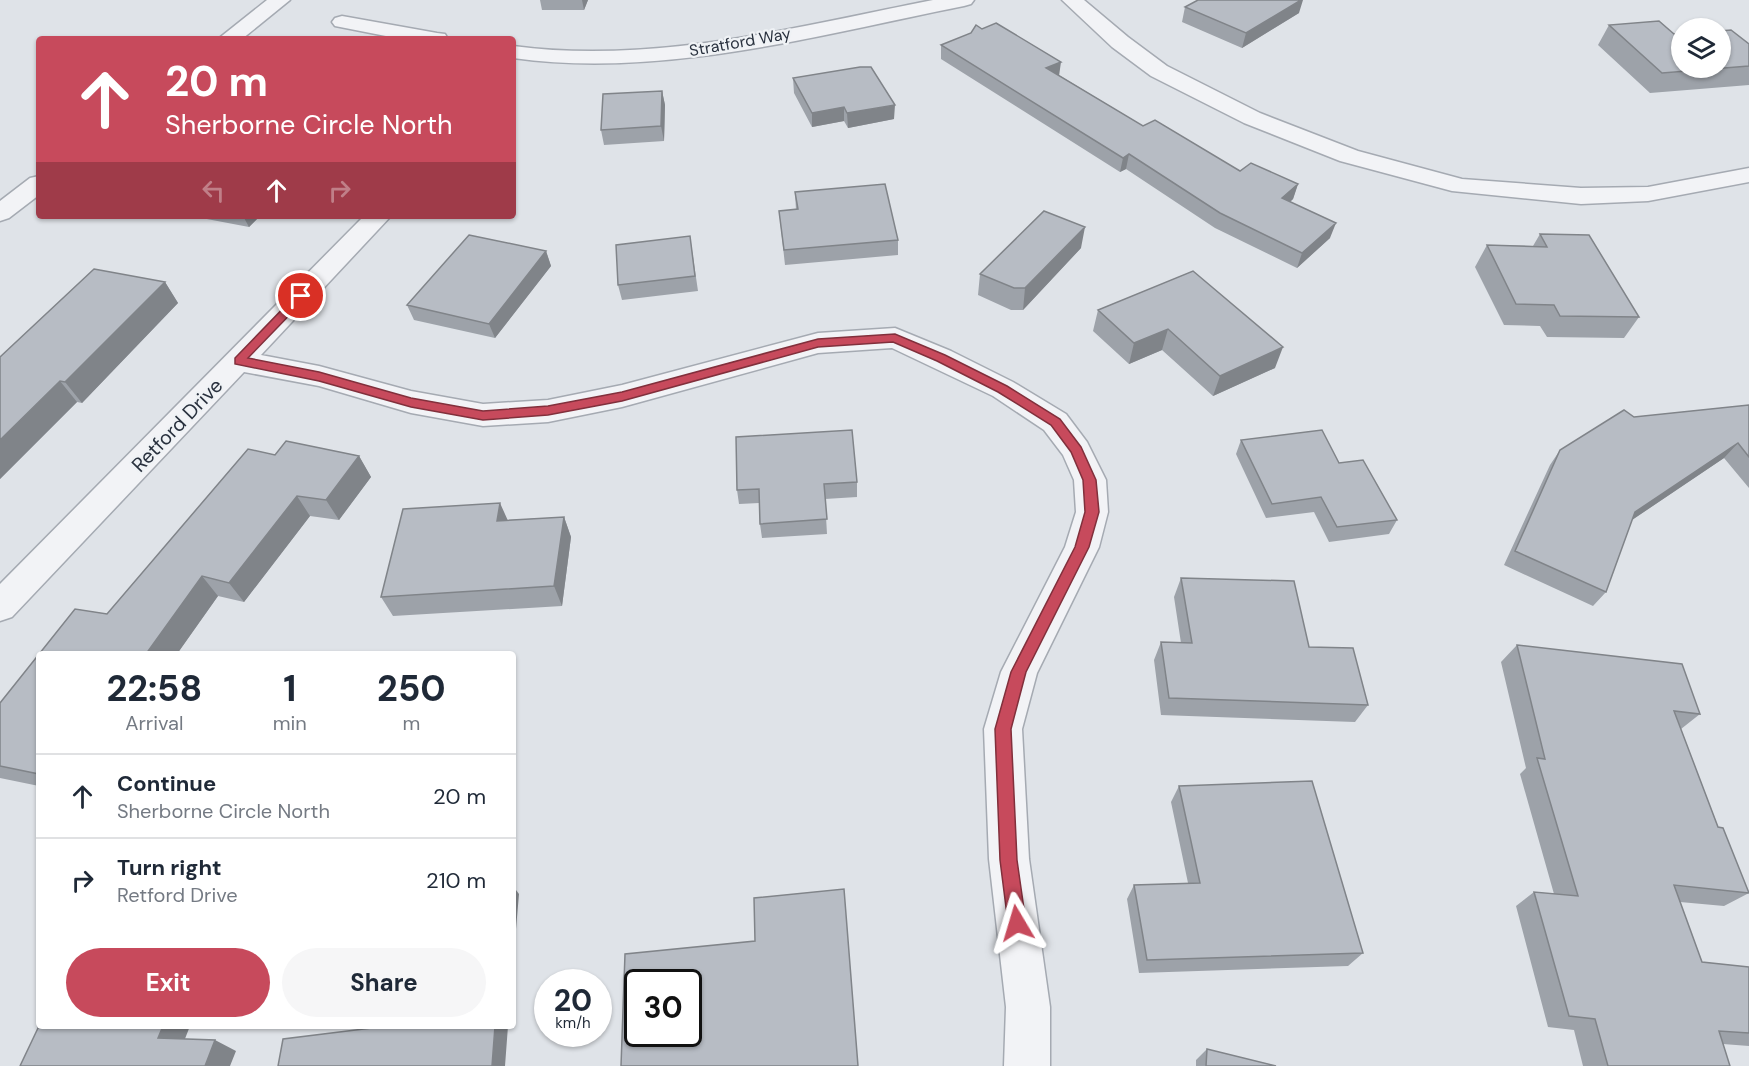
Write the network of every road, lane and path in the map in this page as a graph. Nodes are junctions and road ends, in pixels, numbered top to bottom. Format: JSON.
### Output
{"nodes":[{"id":1,"x":280,"y":0,"type":"edge"},
{"id":2,"x":964,"y":0,"type":"edge"},
{"id":3,"x":1072,"y":0,"type":"edge"},
{"id":4,"x":342,"y":22,"type":"dead end"},
{"id":5,"x":233,"y":36,"type":"edge"},
{"id":6,"x":420,"y":36,"type":"edge"},
{"id":7,"x":523,"y":54,"type":"edge"},
{"id":8,"x":516,"y":69,"type":"edge"},
{"id":9,"x":1749,"y":175,"type":"edge"},
{"id":10,"x":36,"y":185,"type":"edge"},
{"id":11,"x":0,"y":213,"type":"edge"},
{"id":12,"x":375,"y":219,"type":"edge"},
{"id":13,"x":239,"y":361,"type":"junction"},
{"id":14,"x":0,"y":608,"type":"edge"},
{"id":15,"x":1027,"y":1066,"type":"edge"}],
"edges":[{"from":1,"to":5,"type":"street"},
{"from":2,"to":7,"type":"street","name":"Stratford Way"},
{"from":3,"to":9,"type":"street"},
{"from":4,"to":6,"type":"street"},
{"from":7,"to":8,"type":"street"},
{"from":10,"to":11,"type":"street"},
{"from":12,"to":13,"type":"street","name":"Retford Drive"},
{"from":13,"to":14,"type":"street","name":"Retford Drive"},
{"from":13,"to":15,"type":"street"}]}
